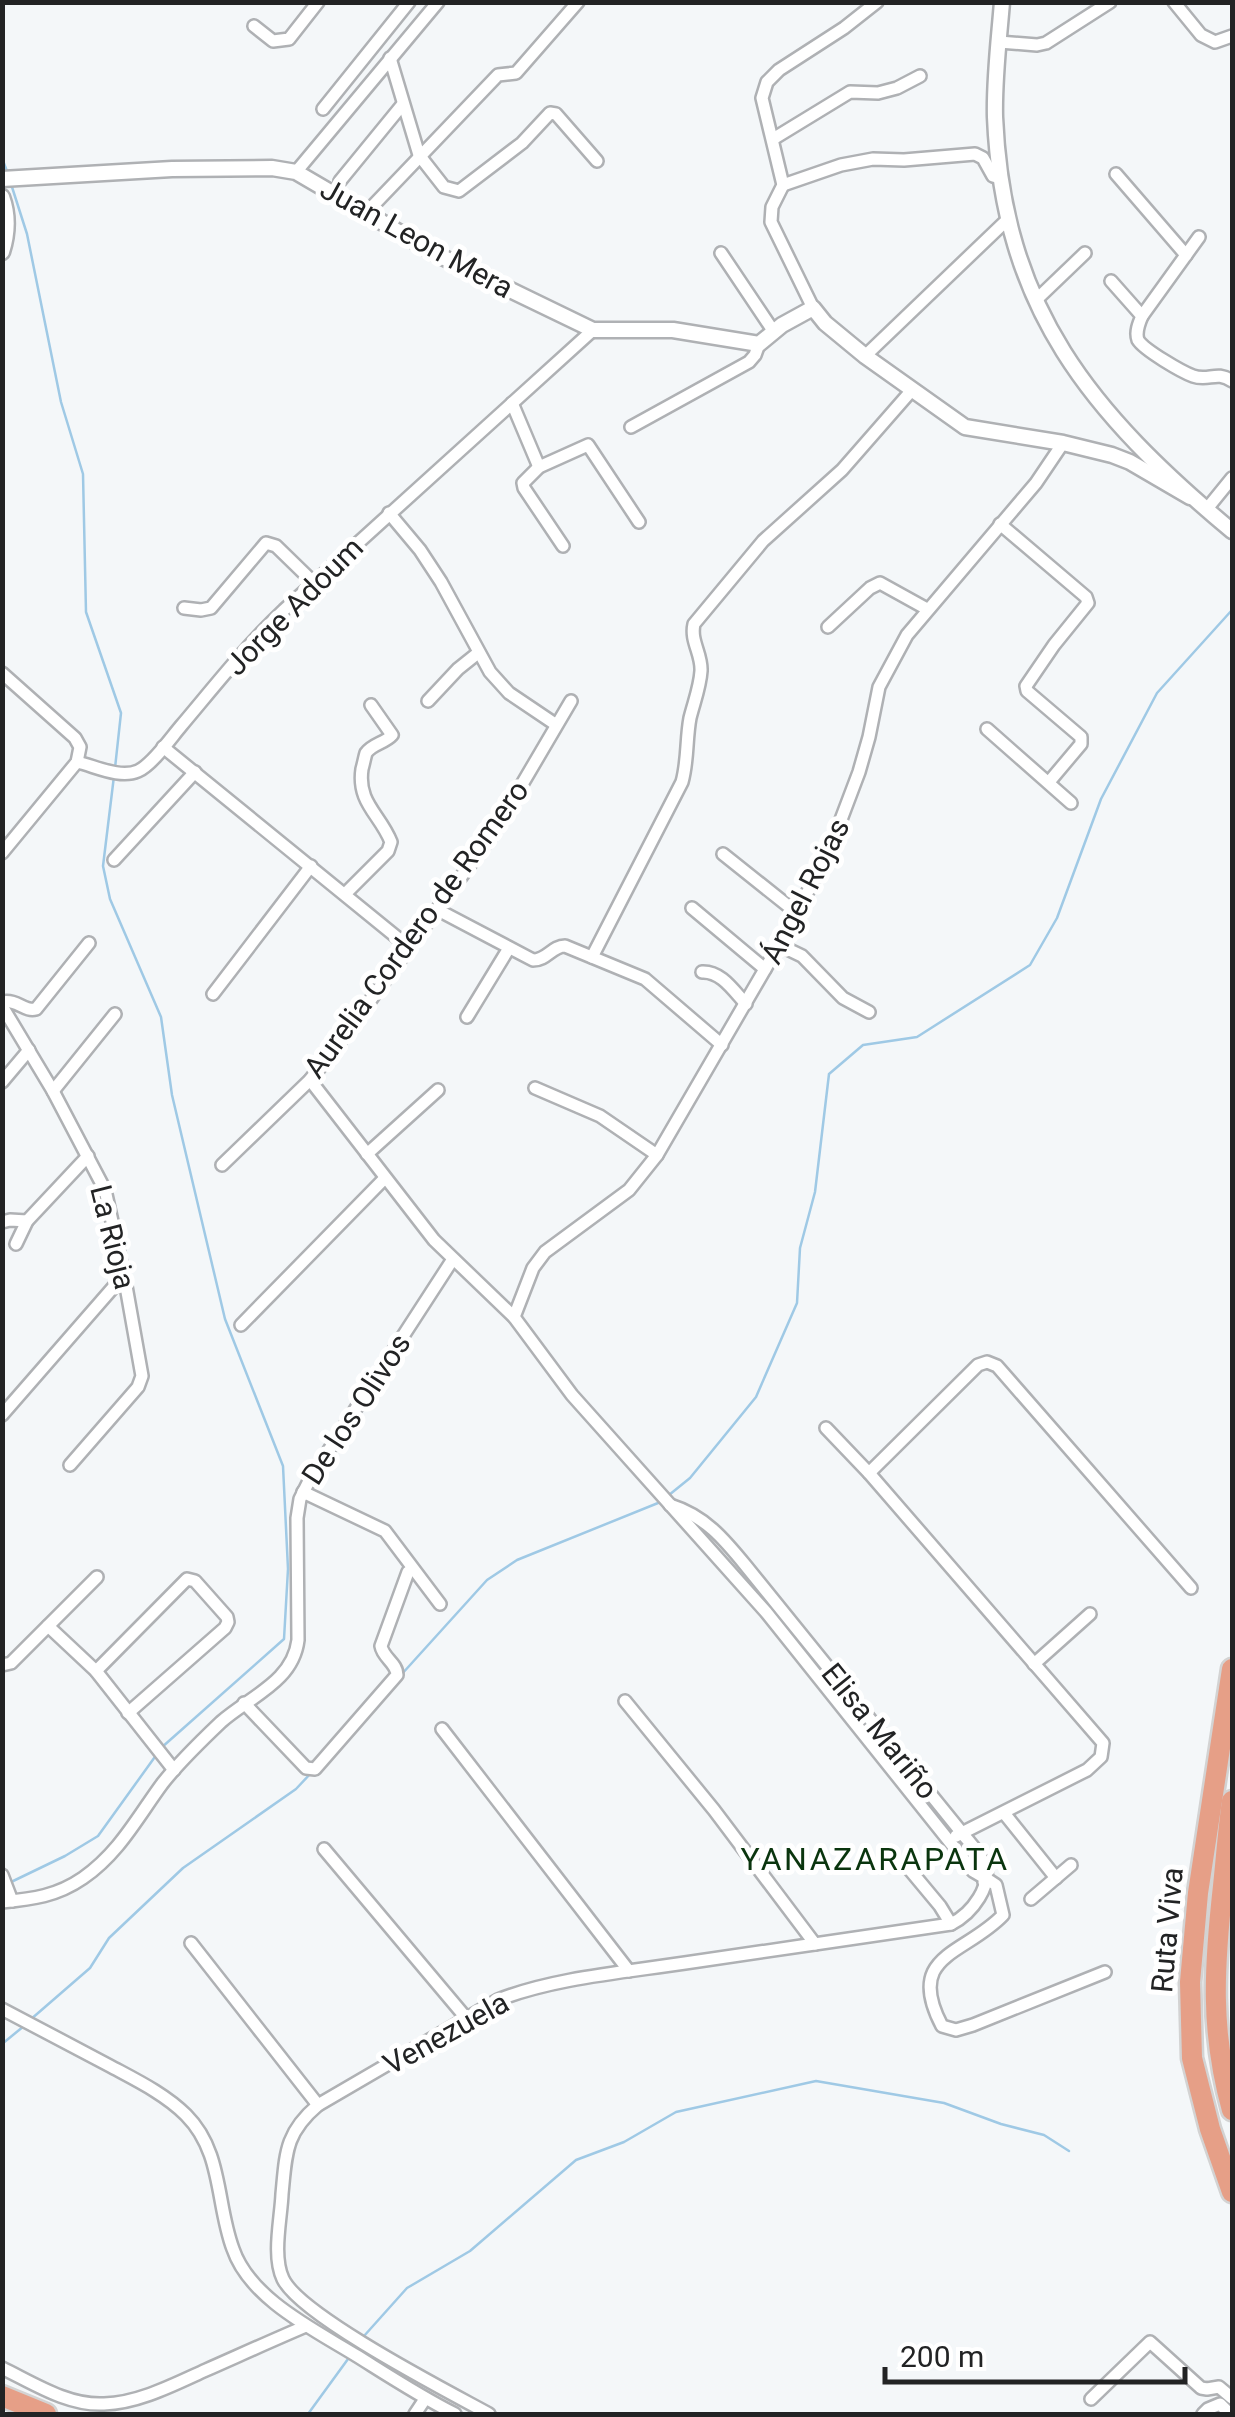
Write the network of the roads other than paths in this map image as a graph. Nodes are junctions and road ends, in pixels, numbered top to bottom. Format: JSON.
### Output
{"nodes":[{"id":1,"x":318,"y":2,"type":"edge"},
{"id":2,"x":410,"y":2,"type":"edge"},
{"id":3,"x":438,"y":2,"type":"edge"},
{"id":4,"x":578,"y":2,"type":"edge"},
{"id":5,"x":877,"y":2,"type":"edge"},
{"id":6,"x":1002,"y":2,"type":"edge"},
{"id":7,"x":1110,"y":2,"type":"edge"},
{"id":8,"x":1174,"y":2,"type":"edge"},
{"id":9,"x":254,"y":26,"type":"dead end"},
{"id":10,"x":1232,"y":36,"type":"edge"},
{"id":11,"x":1000,"y":42,"type":"junction"},
{"id":12,"x":390,"y":58,"type":"junction"},
{"id":13,"x":920,"y":76,"type":"dead end"},
{"id":14,"x":404,"y":104,"type":"junction"},
{"id":15,"x":324,"y":109,"type":"dead end"},
{"id":16,"x":772,"y":139,"type":"junction"},
{"id":17,"x":419,"y":155,"type":"junction"},
{"id":18,"x":596,"y":161,"type":"dead end"},
{"id":19,"x":296,"y":172,"type":"junction"},
{"id":20,"x":1116,"y":174,"type":"dead end"},
{"id":21,"x":2,"y":178,"type":"edge"},
{"id":22,"x":1000,"y":178,"type":"junction"},
{"id":23,"x":340,"y":181,"type":"dead end"},
{"id":24,"x":783,"y":185,"type":"junction"},
{"id":25,"x":2,"y":197,"type":"edge"},
{"id":26,"x":366,"y":213,"type":"junction"},
{"id":27,"x":1007,"y":220,"type":"junction"},
{"id":28,"x":1199,"y":236,"type":"dead end"},
{"id":29,"x":2,"y":252,"type":"edge"},
{"id":30,"x":720,"y":253,"type":"dead end"},
{"id":31,"x":1085,"y":253,"type":"dead end"},
{"id":32,"x":1186,"y":255,"type":"junction"},
{"id":33,"x":1112,"y":282,"type":"dead end"},
{"id":34,"x":1036,"y":300,"type":"junction"},
{"id":35,"x":813,"y":308,"type":"junction"},
{"id":36,"x":1142,"y":316,"type":"junction"},
{"id":37,"x":593,"y":330,"type":"junction"},
{"id":38,"x":774,"y":332,"type":"junction"},
{"id":39,"x":759,"y":344,"type":"junction"},
{"id":40,"x":865,"y":356,"type":"junction"},
{"id":41,"x":1232,"y":382,"type":"edge"},
{"id":42,"x":912,"y":390,"type":"junction"},
{"id":43,"x":512,"y":403,"type":"junction"},
{"id":44,"x":631,"y":427,"type":"dead end"},
{"id":45,"x":1062,"y":443,"type":"junction"},
{"id":46,"x":538,"y":467,"type":"junction"},
{"id":47,"x":1232,"y":478,"type":"edge"},
{"id":48,"x":1190,"y":497,"type":"junction"},
{"id":49,"x":1206,"y":510,"type":"junction"},
{"id":50,"x":388,"y":513,"type":"junction"},
{"id":51,"x":639,"y":522,"type":"dead end"},
{"id":52,"x":1000,"y":524,"type":"junction"},
{"id":53,"x":1232,"y":531,"type":"edge"},
{"id":54,"x":563,"y":546,"type":"dead end"},
{"id":55,"x":313,"y":582,"type":"junction"},
{"id":56,"x":184,"y":608,"type":"dead end"},
{"id":57,"x":927,"y":609,"type":"junction"},
{"id":58,"x":828,"y":627,"type":"dead end"},
{"id":59,"x":478,"y":653,"type":"junction"},
{"id":60,"x":2,"y":673,"type":"edge"},
{"id":61,"x":571,"y":700,"type":"dead end"},
{"id":62,"x":428,"y":701,"type":"dead end"},
{"id":63,"x":370,"y":705,"type":"dead end"},
{"id":64,"x":555,"y":724,"type":"junction"},
{"id":65,"x":988,"y":729,"type":"dead end"},
{"id":66,"x":163,"y":747,"type":"junction"},
{"id":67,"x":81,"y":763,"type":"junction"},
{"id":68,"x":195,"y":772,"type":"junction"},
{"id":69,"x":1049,"y":782,"type":"junction"},
{"id":70,"x":1071,"y":803,"type":"dead end"},
{"id":71,"x":2,"y":853,"type":"edge"},
{"id":72,"x":723,"y":854,"type":"dead end"},
{"id":73,"x":114,"y":860,"type":"dead end"},
{"id":74,"x":311,"y":866,"type":"junction"},
{"id":75,"x":345,"y":894,"type":"junction"},
{"id":76,"x":692,"y":908,"type":"dead end"},
{"id":77,"x":438,"y":910,"type":"junction"},
{"id":78,"x":797,"y":913,"type":"junction"},
{"id":79,"x":89,"y":944,"type":"dead end"},
{"id":80,"x":779,"y":946,"type":"junction"},
{"id":81,"x":410,"y":948,"type":"junction"},
{"id":82,"x":509,"y":948,"type":"junction"},
{"id":83,"x":592,"y":957,"type":"junction"},
{"id":84,"x":766,"y":969,"type":"junction"},
{"id":85,"x":702,"y":972,"type":"dead end"},
{"id":86,"x":213,"y":994,"type":"dead end"},
{"id":87,"x":2,"y":1004,"type":"edge"},
{"id":88,"x":746,"y":1004,"type":"junction"},
{"id":89,"x":868,"y":1012,"type":"dead end"},
{"id":90,"x":115,"y":1014,"type":"dead end"},
{"id":91,"x":467,"y":1018,"type":"dead end"},
{"id":92,"x":722,"y":1045,"type":"junction"},
{"id":93,"x":29,"y":1050,"type":"junction"},
{"id":94,"x":310,"y":1080,"type":"junction"},
{"id":95,"x":2,"y":1082,"type":"edge"},
{"id":96,"x":535,"y":1088,"type":"dead end"},
{"id":97,"x":438,"y":1090,"type":"dead end"},
{"id":98,"x":53,"y":1091,"type":"junction"},
{"id":99,"x":367,"y":1154,"type":"junction"},
{"id":100,"x":656,"y":1155,"type":"junction"},
{"id":101,"x":88,"y":1156,"type":"junction"},
{"id":102,"x":222,"y":1164,"type":"dead end"},
{"id":103,"x":384,"y":1178,"type":"junction"},
{"id":104,"x":27,"y":1220,"type":"junction"},
{"id":105,"x":2,"y":1222,"type":"edge"},
{"id":106,"x":16,"y":1244,"type":"dead end"},
{"id":107,"x":453,"y":1259,"type":"junction"},
{"id":108,"x":124,"y":1275,"type":"junction"},
{"id":109,"x":514,"y":1317,"type":"junction"},
{"id":110,"x":241,"y":1325,"type":"dead end"},
{"id":111,"x":2,"y":1415,"type":"edge"},
{"id":112,"x":826,"y":1428,"type":"dead end"},
{"id":113,"x":70,"y":1465,"type":"dead end"},
{"id":114,"x":869,"y":1473,"type":"junction"},
{"id":115,"x":303,"y":1492,"type":"junction"},
{"id":116,"x":670,"y":1505,"type":"junction"},
{"id":117,"x":408,"y":1572,"type":"dead end"},
{"id":118,"x":755,"y":1576,"type":"junction"},
{"id":119,"x":97,"y":1577,"type":"dead end"},
{"id":120,"x":744,"y":1587,"type":"junction"},
{"id":121,"x":1191,"y":1588,"type":"dead end"},
{"id":122,"x":440,"y":1604,"type":"dead end"},
{"id":123,"x":1090,"y":1614,"type":"dead end"},
{"id":124,"x":50,"y":1624,"type":"junction"},
{"id":125,"x":1034,"y":1664,"type":"junction"},
{"id":126,"x":3,"y":1665,"type":"edge"},
{"id":127,"x":1232,"y":1669,"type":"edge"},
{"id":128,"x":98,"y":1670,"type":"junction"},
{"id":129,"x":625,"y":1701,"type":"dead end"},
{"id":130,"x":244,"y":1703,"type":"junction"},
{"id":131,"x":131,"y":1711,"type":"junction"},
{"id":132,"x":442,"y":1729,"type":"dead end"},
{"id":133,"x":176,"y":1768,"type":"junction"},
{"id":134,"x":1232,"y":1801,"type":"edge"},
{"id":135,"x":1004,"y":1814,"type":"junction"},
{"id":136,"x":962,"y":1833,"type":"junction"},
{"id":137,"x":948,"y":1840,"type":"junction"},
{"id":138,"x":324,"y":1849,"type":"dead end"},
{"id":139,"x":1070,"y":1866,"type":"dead end"},
{"id":140,"x":910,"y":1870,"type":"dead end"},
{"id":141,"x":3,"y":1876,"type":"edge"},
{"id":142,"x":1056,"y":1878,"type":"junction"},
{"id":143,"x":984,"y":1880,"type":"junction"},
{"id":144,"x":8,"y":1898,"type":"edge"},
{"id":145,"x":1032,"y":1899,"type":"dead end"},
{"id":146,"x":951,"y":1924,"type":"junction"},
{"id":147,"x":191,"y":1943,"type":"dead end"},
{"id":148,"x":815,"y":1944,"type":"junction"},
{"id":149,"x":629,"y":1971,"type":"junction"},
{"id":150,"x":1105,"y":1972,"type":"dead end"},
{"id":151,"x":2,"y":2009,"type":"edge"},
{"id":152,"x":467,"y":2019,"type":"junction"},
{"id":153,"x":318,"y":2105,"type":"junction"},
{"id":154,"x":1232,"y":2110,"type":"edge"},
{"id":155,"x":1232,"y":2192,"type":"edge"},
{"id":156,"x":306,"y":2326,"type":"junction"},
{"id":157,"x":2,"y":2368,"type":"edge"},
{"id":158,"x":2,"y":2396,"type":"edge"},
{"id":159,"x":1232,"y":2398,"type":"edge"},
{"id":160,"x":425,"y":2399,"type":"junction"},
{"id":161,"x":1091,"y":2399,"type":"dead end"},
{"id":162,"x":46,"y":2414,"type":"edge"},
{"id":163,"x":415,"y":2414,"type":"edge"},
{"id":164,"x":455,"y":2414,"type":"edge"},
{"id":165,"x":489,"y":2414,"type":"edge"},
{"id":166,"x":1203,"y":2414,"type":"edge"},
{"id":167,"x":1230,"y":2414,"type":"edge"}],
"edges":[{"from":1,"to":9,"type":"street"},
{"from":2,"to":15,"type":"street"},
{"from":3,"to":12,"type":"street"},
{"from":4,"to":17,"type":"street"},
{"from":5,"to":16,"type":"street"},
{"from":6,"to":11,"type":"street"},
{"from":7,"to":11,"type":"street"},
{"from":8,"to":10,"type":"street"},
{"from":11,"to":22,"type":"street"},
{"from":12,"to":14,"type":"street"},
{"from":12,"to":19,"type":"street"},
{"from":13,"to":16,"type":"street"},
{"from":14,"to":17,"type":"street"},
{"from":14,"to":23,"type":"street"},
{"from":16,"to":24,"type":"street"},
{"from":17,"to":18,"type":"street"},
{"from":17,"to":26,"type":"street"},
{"from":19,"to":21,"type":"street","name":"Juan Leon Mera"},
{"from":19,"to":26,"type":"street","name":"Juan Leon Mera"},
{"from":20,"to":32,"type":"street"},
{"from":22,"to":24,"type":"street"},
{"from":22,"to":27,"type":"street"},
{"from":24,"to":35,"type":"street"},
{"from":25,"to":29,"type":"street"},
{"from":26,"to":37,"type":"street","name":"Juan Leon Mera"},
{"from":27,"to":34,"type":"street"},
{"from":27,"to":40,"type":"street"},
{"from":28,"to":32,"type":"street"},
{"from":30,"to":38,"type":"street"},
{"from":31,"to":34,"type":"street"},
{"from":32,"to":36,"type":"street"},
{"from":33,"to":36,"type":"street"},
{"from":34,"to":48,"type":"street"},
{"from":35,"to":38,"type":"street"},
{"from":35,"to":40,"type":"street"},
{"from":36,"to":41,"type":"street"},
{"from":37,"to":39,"type":"street","name":"Juan Leon Mera"},
{"from":37,"to":43,"type":"street","name":"Jorge Adoum"},
{"from":38,"to":39,"type":"street"},
{"from":39,"to":44,"type":"street"},
{"from":40,"to":42,"type":"street"},
{"from":42,"to":45,"type":"street"},
{"from":42,"to":83,"type":"street"},
{"from":43,"to":46,"type":"street"},
{"from":43,"to":50,"type":"street","name":"Jorge Adoum"},
{"from":45,"to":48,"type":"street"},
{"from":45,"to":52,"type":"street","name":"Ángel Rojas"},
{"from":46,"to":51,"type":"street"},
{"from":46,"to":54,"type":"street"},
{"from":47,"to":49,"type":"street"},
{"from":48,"to":49,"type":"street"},
{"from":49,"to":53,"type":"street"},
{"from":50,"to":55,"type":"street","name":"Jorge Adoum"},
{"from":50,"to":59,"type":"street"},
{"from":52,"to":57,"type":"street","name":"Ángel Rojas"},
{"from":52,"to":69,"type":"street"},
{"from":55,"to":56,"type":"street"},
{"from":55,"to":66,"type":"street","name":"Jorge Adoum"},
{"from":57,"to":58,"type":"street"},
{"from":57,"to":78,"type":"street","name":"Ángel Rojas"},
{"from":59,"to":62,"type":"street"},
{"from":59,"to":64,"type":"street"},
{"from":60,"to":67,"type":"street"},
{"from":61,"to":64,"type":"street","name":"Aurelia Cordero de Romero"},
{"from":63,"to":75,"type":"street"},
{"from":64,"to":77,"type":"street","name":"Aurelia Cordero de Romero"},
{"from":65,"to":69,"type":"street"},
{"from":66,"to":67,"type":"street","name":"Jorge Adoum"},
{"from":66,"to":68,"type":"street"},
{"from":67,"to":71,"type":"street"},
{"from":68,"to":73,"type":"street"},
{"from":68,"to":74,"type":"street"},
{"from":69,"to":70,"type":"street"},
{"from":72,"to":78,"type":"street"},
{"from":74,"to":75,"type":"street"},
{"from":74,"to":86,"type":"street"},
{"from":75,"to":81,"type":"street"},
{"from":76,"to":84,"type":"street"},
{"from":77,"to":81,"type":"street","name":"Aurelia Cordero de Romero"},
{"from":77,"to":82,"type":"street"},
{"from":78,"to":80,"type":"street","name":"Ángel Rojas"},
{"from":79,"to":87,"type":"street"},
{"from":80,"to":84,"type":"street","name":"Ángel Rojas"},
{"from":80,"to":89,"type":"street"},
{"from":81,"to":94,"type":"street","name":"Aurelia Cordero de Romero"},
{"from":82,"to":83,"type":"street"},
{"from":82,"to":91,"type":"street"},
{"from":83,"to":92,"type":"street"},
{"from":84,"to":88,"type":"street","name":"Ángel Rojas"},
{"from":85,"to":88,"type":"street"},
{"from":87,"to":93,"type":"street","name":"La Rioja"},
{"from":88,"to":92,"type":"street","name":"Ángel Rojas"},
{"from":90,"to":98,"type":"street"},
{"from":92,"to":100,"type":"street","name":"Ángel Rojas"},
{"from":93,"to":95,"type":"street"},
{"from":93,"to":98,"type":"street","name":"La Rioja"},
{"from":94,"to":99,"type":"street","name":"Elisa Mariño"},
{"from":94,"to":102,"type":"street","name":"Aurelia Cordero de Romero"},
{"from":96,"to":100,"type":"street"},
{"from":97,"to":99,"type":"street"},
{"from":98,"to":101,"type":"street","name":"La Rioja"},
{"from":99,"to":103,"type":"street","name":"Elisa Mariño"},
{"from":100,"to":109,"type":"street","name":"Ángel Rojas"},
{"from":101,"to":104,"type":"street"},
{"from":101,"to":108,"type":"street","name":"La Rioja"},
{"from":103,"to":107,"type":"street","name":"Elisa Mariño"},
{"from":103,"to":110,"type":"street"},
{"from":104,"to":105,"type":"street"},
{"from":104,"to":106,"type":"street"},
{"from":107,"to":109,"type":"street","name":"Elisa Mariño"},
{"from":107,"to":115,"type":"street","name":"De los Olivos"},
{"from":108,"to":111,"type":"street"},
{"from":108,"to":113,"type":"street","name":"La Rioja"},
{"from":109,"to":116,"type":"street","name":"Elisa Mariño"},
{"from":112,"to":114,"type":"street"},
{"from":114,"to":121,"type":"street"},
{"from":114,"to":125,"type":"street"},
{"from":115,"to":122,"type":"street"},
{"from":115,"to":130,"type":"street","name":"De los Olivos"},
{"from":116,"to":118,"type":"street","name":"Elisa Mariño"},
{"from":116,"to":120,"type":"street","name":"Elisa Mariño"},
{"from":117,"to":130,"type":"street"},
{"from":118,"to":120,"type":"street"},
{"from":118,"to":136,"type":"street","name":"Elisa Mariño"},
{"from":119,"to":124,"type":"street"},
{"from":120,"to":137,"type":"street","name":"Elisa Mariño"},
{"from":123,"to":125,"type":"street"},
{"from":124,"to":126,"type":"street"},
{"from":124,"to":128,"type":"street"},
{"from":125,"to":135,"type":"street"},
{"from":127,"to":155,"type":"highway","name":"Ruta Viva"},
{"from":128,"to":131,"type":"street"},
{"from":128,"to":131,"type":"street"},
{"from":129,"to":148,"type":"street"},
{"from":130,"to":133,"type":"street","name":"De los Olivos"},
{"from":131,"to":133,"type":"street"},
{"from":132,"to":149,"type":"street"},
{"from":133,"to":144,"type":"street","name":"De los Olivos"},
{"from":134,"to":154,"type":"highway","name":"Ruta Viva"},
{"from":135,"to":136,"type":"street"},
{"from":135,"to":142,"type":"street"},
{"from":136,"to":137,"type":"street"},
{"from":136,"to":143,"type":"street","name":"Elisa Mariño"},
{"from":137,"to":143,"type":"street","name":"Elisa Mariño"},
{"from":138,"to":152,"type":"street"},
{"from":139,"to":142,"type":"street"},
{"from":140,"to":146,"type":"street"},
{"from":141,"to":144,"type":"street"},
{"from":142,"to":145,"type":"street"},
{"from":143,"to":146,"type":"street"},
{"from":143,"to":150,"type":"street"},
{"from":146,"to":148,"type":"street","name":"Venezuela"},
{"from":147,"to":153,"type":"street"},
{"from":148,"to":149,"type":"street","name":"Venezuela"},
{"from":149,"to":152,"type":"street","name":"Venezuela"},
{"from":151,"to":156,"type":"street"},
{"from":152,"to":153,"type":"street","name":"Venezuela"},
{"from":153,"to":165,"type":"street","name":"Venezuela"},
{"from":156,"to":157,"type":"street"},
{"from":156,"to":160,"type":"street"},
{"from":158,"to":162,"type":"highway"},
{"from":159,"to":161,"type":"street"},
{"from":160,"to":163,"type":"street"},
{"from":160,"to":164,"type":"street"},
{"from":166,"to":167,"type":"street"}]}
